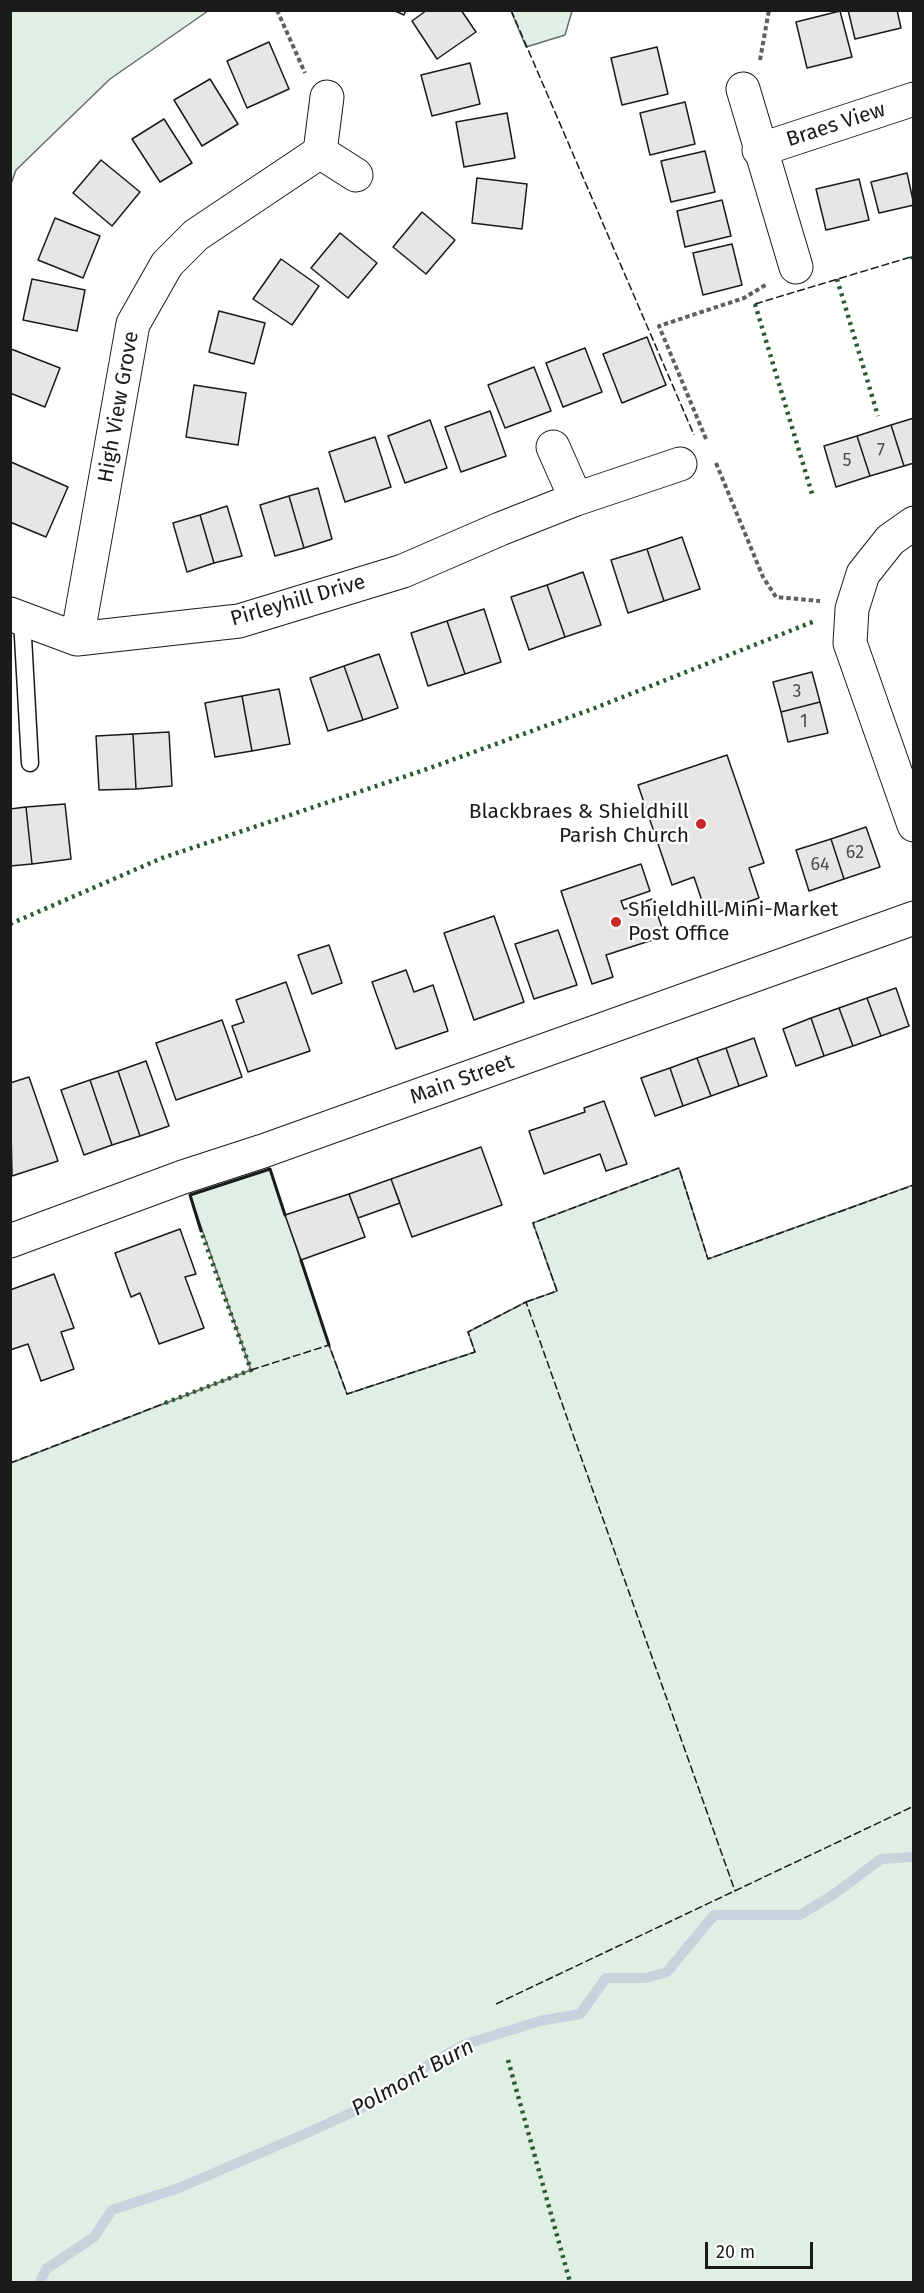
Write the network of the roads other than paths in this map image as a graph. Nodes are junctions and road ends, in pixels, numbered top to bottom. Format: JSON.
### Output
{"nodes":[{"id":1,"x":743,"y":89,"type":"road end"},
{"id":2,"x":327,"y":97,"type":"road end"},
{"id":3,"x":914,"y":99,"type":"edge"},
{"id":4,"x":759,"y":150,"type":"junction"},
{"id":5,"x":320,"y":152,"type":"junction"},
{"id":6,"x":356,"y":175,"type":"dead end"},
{"id":7,"x":796,"y":267,"type":"road end"},
{"id":8,"x":553,"y":447,"type":"dead end"},
{"id":9,"x":680,"y":464,"type":"dead end"},
{"id":10,"x":576,"y":499,"type":"junction"},
{"id":11,"x":914,"y":523,"type":"edge"},
{"id":12,"x":16,"y":616,"type":"edge"},
{"id":13,"x":77,"y":639,"type":"junction"},
{"id":14,"x":30,"y":763,"type":"dead end"},
{"id":15,"x":914,"y":825,"type":"edge"},
{"id":16,"x":914,"y":918,"type":"edge"},
{"id":17,"x":10,"y":1240,"type":"edge"}],
"edges":[{"from":1,"to":4,"type":"street","name":"Braes View"},
{"from":2,"to":5,"type":"street"},
{"from":3,"to":4,"type":"street","name":"Braes View"},
{"from":4,"to":7,"type":"street","name":"Braes View"},
{"from":5,"to":6,"type":"street"},
{"from":5,"to":13,"type":"street","name":"High View Grove"},
{"from":8,"to":10,"type":"street"},
{"from":9,"to":10,"type":"street","name":"Pirleyhill Drive"},
{"from":10,"to":13,"type":"street","name":"Pirleyhill Drive"},
{"from":11,"to":15,"type":"street"},
{"from":12,"to":13,"type":"street","name":"Pirleyhill Drive"},
{"from":12,"to":14,"type":"lane"},
{"from":16,"to":17,"type":"street","name":"Main Street"}]}
